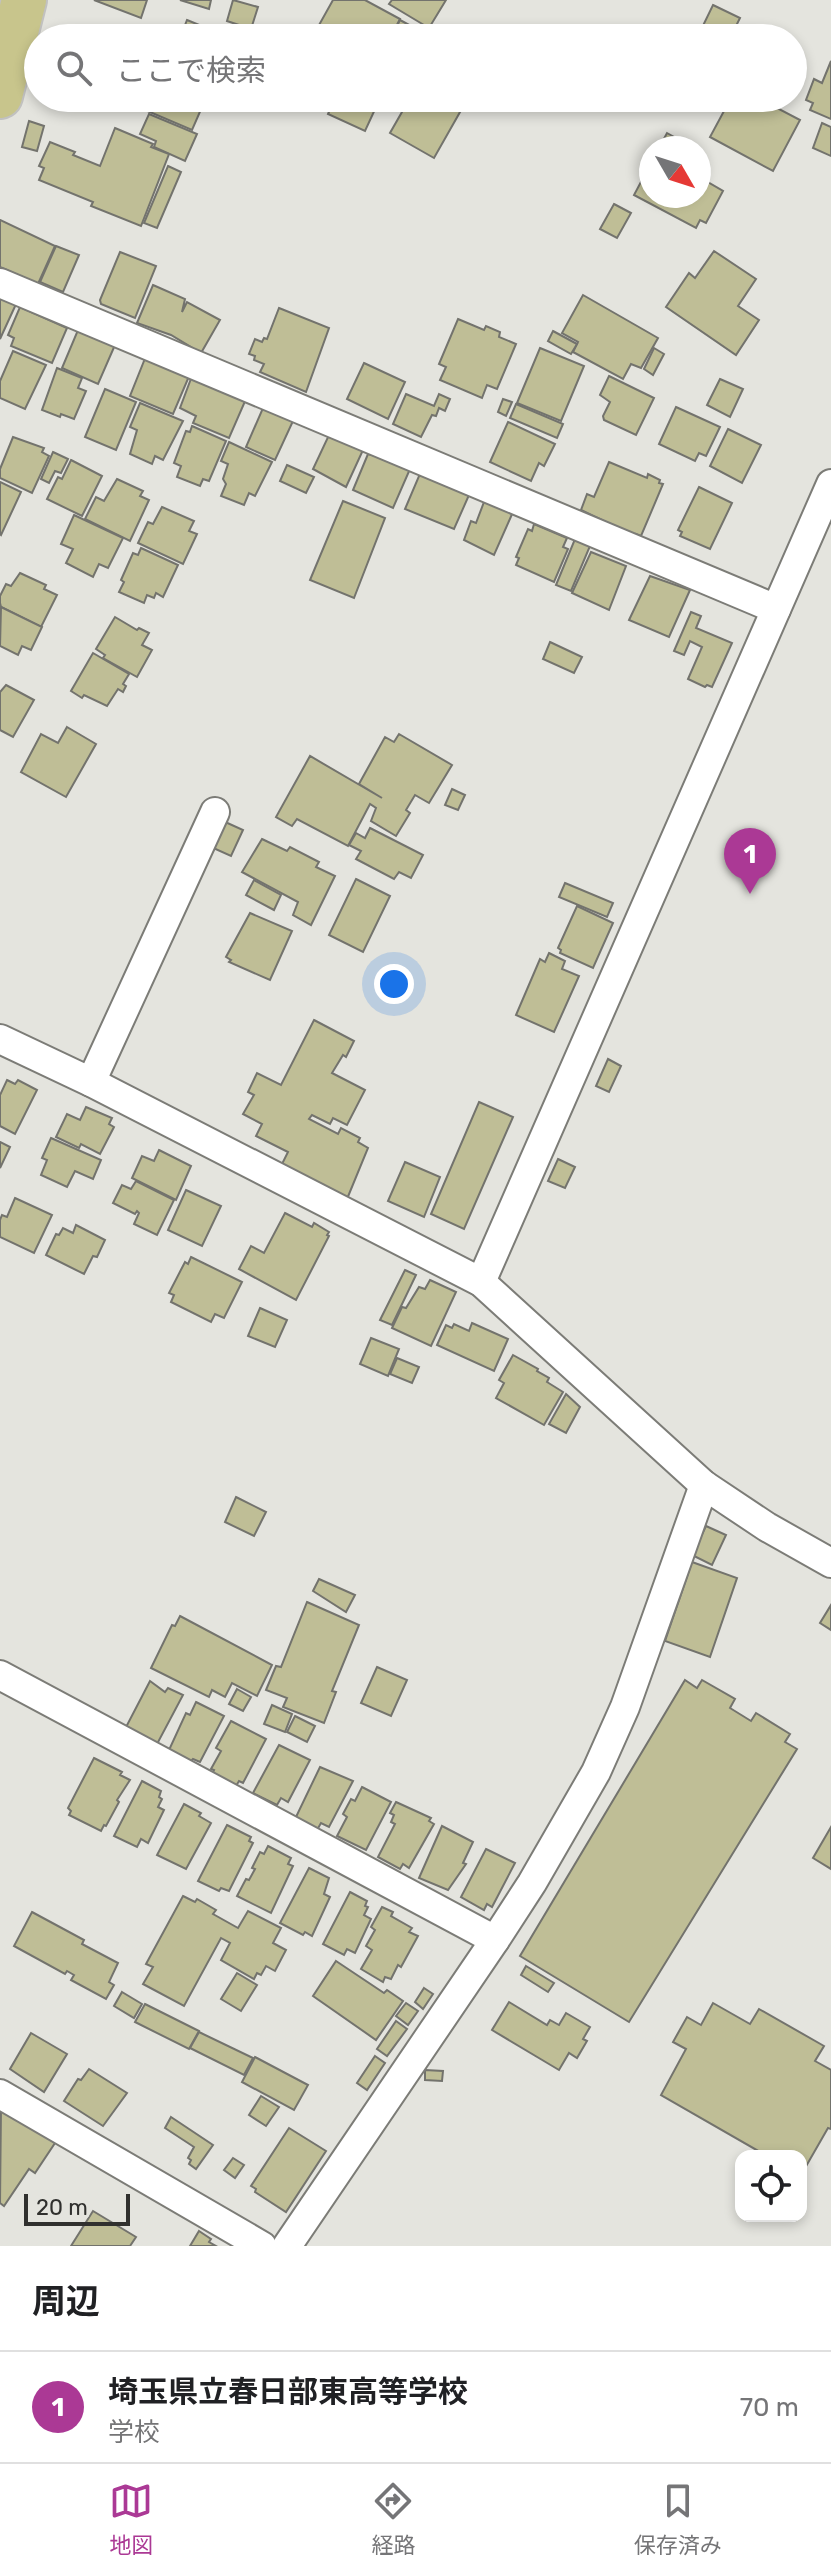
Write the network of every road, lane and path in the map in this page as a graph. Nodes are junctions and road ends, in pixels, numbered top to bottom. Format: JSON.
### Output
{"nodes":[{"id":1,"x":24,"y":0,"type":"edge"},
{"id":2,"x":0,"y":96,"type":"edge"},
{"id":3,"x":0,"y":283,"type":"edge"},
{"id":4,"x":831,"y":484,"type":"edge"},
{"id":5,"x":776,"y":609,"type":"junction"},
{"id":6,"x":215,"y":812,"type":"dead end"},
{"id":7,"x":0,"y":1039,"type":"edge"},
{"id":8,"x":91,"y":1082,"type":"junction"},
{"id":9,"x":481,"y":1282,"type":"junction"},
{"id":10,"x":704,"y":1485,"type":"junction"},
{"id":11,"x":831,"y":1563,"type":"edge"},
{"id":12,"x":0,"y":1675,"type":"edge"},
{"id":13,"x":495,"y":1940,"type":"junction"},
{"id":14,"x":0,"y":2094,"type":"edge"},
{"id":15,"x":262,"y":2246,"type":"edge"},
{"id":16,"x":287,"y":2246,"type":"edge"}],
"edges":[{"from":1,"to":2,"type":"main road"},
{"from":3,"to":5,"type":"street"},
{"from":4,"to":5,"type":"street"},
{"from":5,"to":9,"type":"street"},
{"from":6,"to":8,"type":"street"},
{"from":7,"to":8,"type":"street"},
{"from":8,"to":9,"type":"street"},
{"from":9,"to":10,"type":"street"},
{"from":10,"to":11,"type":"street"},
{"from":10,"to":13,"type":"street"},
{"from":12,"to":13,"type":"street"},
{"from":13,"to":16,"type":"street"},
{"from":14,"to":15,"type":"street"}]}
